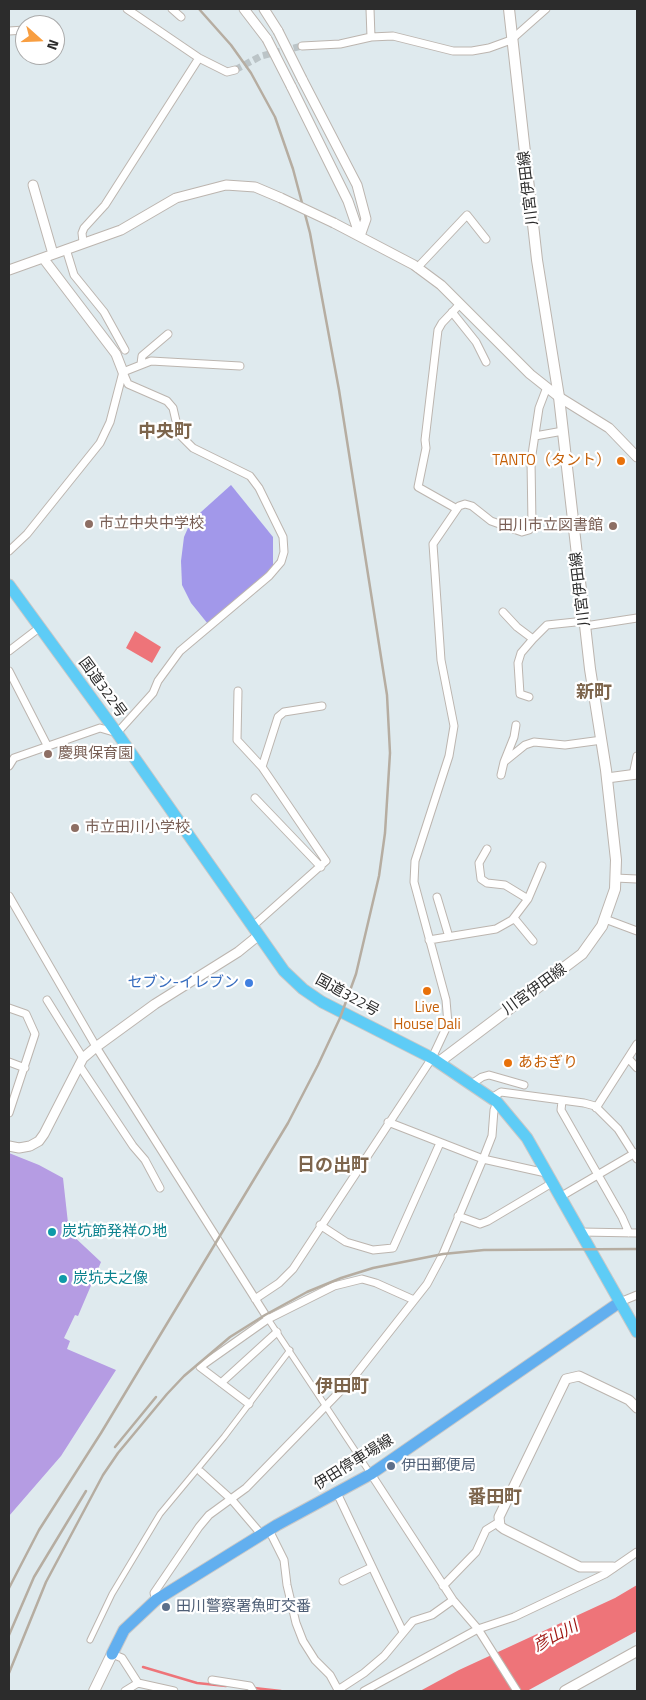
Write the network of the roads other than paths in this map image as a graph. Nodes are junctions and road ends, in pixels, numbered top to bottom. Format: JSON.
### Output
{"nodes":[{"id":1,"x":127,"y":9,"type":"edge"},
{"id":2,"x":172,"y":9,"type":"edge"},
{"id":3,"x":244,"y":9,"type":"edge"},
{"id":4,"x":264,"y":9,"type":"edge"},
{"id":5,"x":370,"y":9,"type":"edge"},
{"id":6,"x":509,"y":9,"type":"edge"},
{"id":7,"x":546,"y":9,"type":"edge"},
{"id":8,"x":181,"y":17,"type":"dead end"},
{"id":9,"x":371,"y":37,"type":"junction"},
{"id":10,"x":511,"y":40,"type":"junction"},
{"id":11,"x":302,"y":46,"type":"tunnel mouth"},
{"id":12,"x":199,"y":58,"type":"junction"},
{"id":13,"x":235,"y":70,"type":"tunnel mouth"},
{"id":14,"x":311,"y":96,"type":"junction"},
{"id":15,"x":299,"y":102,"type":"junction"},
{"id":16,"x":33,"y":185,"type":"dead end"},
{"id":17,"x":360,"y":236,"type":"junction"},
{"id":18,"x":486,"y":240,"type":"dead end"},
{"id":19,"x":83,"y":242,"type":"junction"},
{"id":20,"x":66,"y":249,"type":"junction"},
{"id":21,"x":53,"y":254,"type":"junction"},
{"id":22,"x":43,"y":258,"type":"junction"},
{"id":23,"x":417,"y":268,"type":"junction"},
{"id":24,"x":9,"y":270,"type":"edge"},
{"id":25,"x":460,"y":304,"type":"junction"},
{"id":26,"x":452,"y":312,"type":"junction"},
{"id":27,"x":168,"y":334,"type":"dead end"},
{"id":28,"x":125,"y":350,"type":"dead end"},
{"id":29,"x":486,"y":362,"type":"dead end"},
{"id":30,"x":142,"y":364,"type":"junction"},
{"id":31,"x":240,"y":366,"type":"dead end"},
{"id":32,"x":123,"y":372,"type":"junction"},
{"id":33,"x":547,"y":387,"type":"junction"},
{"id":34,"x":559,"y":397,"type":"junction"},
{"id":35,"x":563,"y":431,"type":"junction"},
{"id":36,"x":535,"y":436,"type":"junction"},
{"id":37,"x":637,"y":457,"type":"edge"},
{"id":38,"x":457,"y":509,"type":"junction"},
{"id":39,"x":9,"y":551,"type":"edge"},
{"id":40,"x":9,"y":585,"type":"edge"},
{"id":41,"x":503,"y":612,"type":"dead end"},
{"id":42,"x":637,"y":618,"type":"edge"},
{"id":43,"x":585,"y":623,"type":"junction"},
{"id":44,"x":39,"y":628,"type":"junction"},
{"id":45,"x":533,"y":639,"type":"junction"},
{"id":46,"x":9,"y":650,"type":"edge"},
{"id":47,"x":9,"y":671,"type":"edge"},
{"id":48,"x":238,"y":691,"type":"dead end"},
{"id":49,"x":529,"y":697,"type":"dead end"},
{"id":50,"x":322,"y":706,"type":"dead end"},
{"id":51,"x":516,"y":724,"type":"dead end"},
{"id":52,"x":117,"y":733,"type":"junction"},
{"id":53,"x":602,"y":740,"type":"junction"},
{"id":54,"x":48,"y":747,"type":"junction"},
{"id":55,"x":637,"y":756,"type":"edge"},
{"id":56,"x":504,"y":762,"type":"junction"},
{"id":57,"x":9,"y":766,"type":"edge"},
{"id":58,"x":262,"y":767,"type":"junction"},
{"id":59,"x":635,"y":774,"type":"edge"},
{"id":60,"x":500,"y":775,"type":"dead end"},
{"id":61,"x":607,"y":778,"type":"junction"},
{"id":62,"x":255,"y":798,"type":"dead end"},
{"id":63,"x":487,"y":849,"type":"dead end"},
{"id":64,"x":542,"y":866,"type":"dead end"},
{"id":65,"x":321,"y":867,"type":"junction"},
{"id":66,"x":615,"y":878,"type":"junction"},
{"id":67,"x":637,"y":879,"type":"edge"},
{"id":68,"x":9,"y":896,"type":"edge"},
{"id":69,"x":437,"y":897,"type":"dead end"},
{"id":70,"x":528,"y":899,"type":"junction"},
{"id":71,"x":514,"y":918,"type":"junction"},
{"id":72,"x":605,"y":919,"type":"junction"},
{"id":73,"x":256,"y":930,"type":"junction"},
{"id":74,"x":637,"y":932,"type":"edge"},
{"id":75,"x":449,"y":938,"type":"junction"},
{"id":76,"x":429,"y":940,"type":"junction"},
{"id":77,"x":533,"y":941,"type":"dead end"},
{"id":78,"x":47,"y":1000,"type":"dead end"},
{"id":79,"x":9,"y":1008,"type":"edge"},
{"id":80,"x":637,"y":1044,"type":"edge"},
{"id":81,"x":96,"y":1047,"type":"junction"},
{"id":82,"x":628,"y":1058,"type":"junction"},
{"id":83,"x":436,"y":1060,"type":"junction"},
{"id":84,"x":9,"y":1062,"type":"edge"},
{"id":85,"x":81,"y":1062,"type":"junction"},
{"id":86,"x":25,"y":1068,"type":"junction"},
{"id":87,"x":637,"y":1068,"type":"edge"},
{"id":88,"x":473,"y":1083,"type":"junction"},
{"id":89,"x":524,"y":1085,"type":"dead end"},
{"id":90,"x":495,"y":1099,"type":"junction"},
{"id":91,"x":562,"y":1100,"type":"junction"},
{"id":92,"x":596,"y":1108,"type":"junction"},
{"id":93,"x":9,"y":1113,"type":"edge"},
{"id":94,"x":388,"y":1122,"type":"junction"},
{"id":95,"x":440,"y":1142,"type":"junction"},
{"id":96,"x":9,"y":1146,"type":"edge"},
{"id":97,"x":636,"y":1156,"type":"edge"},
{"id":98,"x":484,"y":1160,"type":"junction"},
{"id":99,"x":599,"y":1174,"type":"junction"},
{"id":100,"x":549,"y":1178,"type":"junction"},
{"id":101,"x":160,"y":1188,"type":"dead end"},
{"id":102,"x":560,"y":1197,"type":"junction"},
{"id":103,"x":458,"y":1216,"type":"junction"},
{"id":104,"x":320,"y":1225,"type":"junction"},
{"id":105,"x":581,"y":1232,"type":"junction"},
{"id":106,"x":629,"y":1233,"type":"junction"},
{"id":107,"x":637,"y":1233,"type":"edge"},
{"id":108,"x":637,"y":1294,"type":"edge"},
{"id":109,"x":255,"y":1298,"type":"junction"},
{"id":110,"x":414,"y":1300,"type":"junction"},
{"id":111,"x":620,"y":1302,"type":"junction"},
{"id":112,"x":268,"y":1319,"type":"junction"},
{"id":113,"x":277,"y":1332,"type":"junction"},
{"id":114,"x":637,"y":1332,"type":"edge"},
{"id":115,"x":290,"y":1350,"type":"junction"},
{"id":116,"x":221,"y":1383,"type":"junction"},
{"id":117,"x":249,"y":1404,"type":"junction"},
{"id":118,"x":327,"y":1406,"type":"junction"},
{"id":119,"x":637,"y":1408,"type":"edge"},
{"id":120,"x":201,"y":1472,"type":"dead end"},
{"id":121,"x":371,"y":1474,"type":"junction"},
{"id":122,"x":337,"y":1493,"type":"junction"},
{"id":123,"x":232,"y":1500,"type":"junction"},
{"id":124,"x":499,"y":1522,"type":"junction"},
{"id":125,"x":265,"y":1532,"type":"junction"},
{"id":126,"x":637,"y":1552,"type":"edge"},
{"id":127,"x":372,"y":1567,"type":"junction"},
{"id":128,"x":613,"y":1567,"type":"junction"},
{"id":129,"x":343,"y":1581,"type":"dead end"},
{"id":130,"x":443,"y":1586,"type":"junction"},
{"id":131,"x":156,"y":1600,"type":"junction"},
{"id":132,"x":453,"y":1600,"type":"junction"},
{"id":133,"x":479,"y":1631,"type":"junction"},
{"id":134,"x":403,"y":1632,"type":"junction"},
{"id":135,"x":90,"y":1640,"type":"dead end"},
{"id":136,"x":637,"y":1651,"type":"edge"},
{"id":137,"x":112,"y":1654,"type":"junction"},
{"id":138,"x":212,"y":1680,"type":"dead end"},
{"id":139,"x":138,"y":1683,"type":"junction"},
{"id":140,"x":341,"y":1689,"type":"edge"},
{"id":141,"x":569,"y":1690,"type":"edge"},
{"id":142,"x":94,"y":1691,"type":"edge"},
{"id":143,"x":124,"y":1691,"type":"edge"},
{"id":144,"x":174,"y":1691,"type":"edge"},
{"id":145,"x":253,"y":1691,"type":"edge"},
{"id":146,"x":364,"y":1691,"type":"edge"},
{"id":147,"x":517,"y":1691,"type":"edge"}],
"edges":[{"from":1,"to":12,"type":"street"},
{"from":2,"to":8,"type":"street"},
{"from":3,"to":15,"type":"street","bridge":true},
{"from":4,"to":14,"type":"street","bridge":true},
{"from":5,"to":9,"type":"street"},
{"from":6,"to":10,"type":"main road","name":"川宮伊田線"},
{"from":7,"to":10,"type":"street"},
{"from":9,"to":10,"type":"street"},
{"from":9,"to":11,"type":"street"},
{"from":10,"to":34,"type":"main road","name":"川宮伊田線"},
{"from":12,"to":13,"type":"street"},
{"from":12,"to":19,"type":"street"},
{"from":14,"to":15,"type":"street"},
{"from":14,"to":17,"type":"street"},
{"from":15,"to":17,"type":"street"},
{"from":16,"to":21,"type":"street"},
{"from":17,"to":19,"type":"street","bridge":true},
{"from":17,"to":23,"type":"street"},
{"from":18,"to":23,"type":"street"},
{"from":19,"to":20,"type":"street"},
{"from":20,"to":21,"type":"street"},
{"from":20,"to":28,"type":"street"},
{"from":21,"to":22,"type":"street"},
{"from":22,"to":24,"type":"street"},
{"from":22,"to":32,"type":"street"},
{"from":23,"to":25,"type":"street"},
{"from":25,"to":26,"type":"street"},
{"from":25,"to":33,"type":"street"},
{"from":26,"to":29,"type":"street"},
{"from":26,"to":38,"type":"street"},
{"from":27,"to":30,"type":"street"},
{"from":30,"to":31,"type":"street"},
{"from":30,"to":32,"type":"street"},
{"from":32,"to":39,"type":"street"},
{"from":32,"to":52,"type":"street"},
{"from":33,"to":34,"type":"street"},
{"from":33,"to":36,"type":"street"},
{"from":34,"to":35,"type":"main road","name":"川宮伊田線"},
{"from":34,"to":37,"type":"street"},
{"from":35,"to":36,"type":"street"},
{"from":35,"to":43,"type":"main road","name":"川宮伊田線"},
{"from":36,"to":38,"type":"street"},
{"from":38,"to":76,"type":"street"},
{"from":40,"to":44,"type":"highway","name":"国道322号"},
{"from":41,"to":45,"type":"street"},
{"from":42,"to":43,"type":"street"},
{"from":43,"to":45,"type":"street"},
{"from":43,"to":53,"type":"main road","name":"川宮伊田線"},
{"from":44,"to":46,"type":"street"},
{"from":44,"to":52,"type":"highway","name":"国道322号"},
{"from":45,"to":49,"type":"street"},
{"from":47,"to":54,"type":"street"},
{"from":48,"to":58,"type":"street"},
{"from":50,"to":58,"type":"street"},
{"from":51,"to":56,"type":"street"},
{"from":52,"to":54,"type":"street"},
{"from":52,"to":73,"type":"highway","name":"国道322号"},
{"from":53,"to":56,"type":"street"},
{"from":53,"to":61,"type":"main road","name":"川宮伊田線"},
{"from":54,"to":57,"type":"street"},
{"from":55,"to":59,"type":"street"},
{"from":56,"to":60,"type":"street"},
{"from":58,"to":65,"type":"street"},
{"from":59,"to":61,"type":"street"},
{"from":61,"to":66,"type":"main road","name":"川宮伊田線"},
{"from":62,"to":65,"type":"street"},
{"from":63,"to":70,"type":"street"},
{"from":64,"to":70,"type":"street"},
{"from":65,"to":73,"type":"street"},
{"from":66,"to":67,"type":"street"},
{"from":66,"to":72,"type":"main road","name":"川宮伊田線"},
{"from":68,"to":81,"type":"street"},
{"from":69,"to":75,"type":"street"},
{"from":70,"to":71,"type":"street"},
{"from":71,"to":75,"type":"street"},
{"from":71,"to":77,"type":"street"},
{"from":72,"to":74,"type":"street"},
{"from":72,"to":83,"type":"main road","name":"川宮伊田線"},
{"from":73,"to":81,"type":"street"},
{"from":73,"to":83,"type":"highway","name":"国道322号"},
{"from":75,"to":76,"type":"street"},
{"from":76,"to":83,"type":"street"},
{"from":78,"to":85,"type":"street"},
{"from":79,"to":86,"type":"street"},
{"from":80,"to":82,"type":"street"},
{"from":81,"to":85,"type":"street"},
{"from":81,"to":109,"type":"street"},
{"from":82,"to":87,"type":"street"},
{"from":82,"to":92,"type":"street"},
{"from":83,"to":88,"type":"highway","name":"国道322号"},
{"from":83,"to":94,"type":"street"},
{"from":84,"to":86,"type":"street"},
{"from":85,"to":96,"type":"street"},
{"from":85,"to":101,"type":"street"},
{"from":86,"to":93,"type":"street"},
{"from":88,"to":89,"type":"street"},
{"from":88,"to":90,"type":"highway","name":"国道322号"},
{"from":90,"to":91,"type":"street"},
{"from":90,"to":98,"type":"street"},
{"from":90,"to":100,"type":"highway","name":"国道322号"},
{"from":91,"to":92,"type":"street"},
{"from":91,"to":99,"type":"street"},
{"from":92,"to":97,"type":"street"},
{"from":94,"to":95,"type":"street"},
{"from":94,"to":104,"type":"street"},
{"from":95,"to":98,"type":"street"},
{"from":95,"to":104,"type":"street"},
{"from":97,"to":99,"type":"street"},
{"from":98,"to":100,"type":"street"},
{"from":98,"to":103,"type":"street"},
{"from":99,"to":102,"type":"street"},
{"from":99,"to":106,"type":"street"},
{"from":100,"to":102,"type":"highway","name":"国道322号"},
{"from":100,"to":103,"type":"street"},
{"from":102,"to":105,"type":"highway","name":"国道322号"},
{"from":103,"to":110,"type":"street"},
{"from":104,"to":109,"type":"street"},
{"from":105,"to":106,"type":"street"},
{"from":105,"to":111,"type":"highway","name":"国道322号"},
{"from":106,"to":107,"type":"street"},
{"from":108,"to":111,"type":"street"},
{"from":109,"to":112,"type":"street"},
{"from":110,"to":112,"type":"street"},
{"from":110,"to":118,"type":"street"},
{"from":111,"to":114,"type":"highway","name":"国道322号"},
{"from":111,"to":121,"type":"main road","name":"伊田停車場線"},
{"from":112,"to":113,"type":"street"},
{"from":112,"to":116,"type":"street"},
{"from":113,"to":115,"type":"street"},
{"from":113,"to":116,"type":"street"},
{"from":115,"to":117,"type":"street"},
{"from":115,"to":118,"type":"street"},
{"from":116,"to":117,"type":"street"},
{"from":117,"to":135,"type":"street"},
{"from":118,"to":121,"type":"street"},
{"from":118,"to":123,"type":"street"},
{"from":119,"to":124,"type":"street"},
{"from":120,"to":123,"type":"street"},
{"from":121,"to":122,"type":"main road","name":"伊田停車場線"},
{"from":121,"to":130,"type":"street"},
{"from":122,"to":125,"type":"main road","name":"伊田停車場線"},
{"from":122,"to":127,"type":"street"},
{"from":123,"to":125,"type":"street"},
{"from":123,"to":131,"type":"street"},
{"from":124,"to":128,"type":"street"},
{"from":124,"to":130,"type":"street"},
{"from":125,"to":131,"type":"main road","name":"伊田停車場線"},
{"from":125,"to":140,"type":"street"},
{"from":126,"to":128,"type":"street"},
{"from":127,"to":129,"type":"street"},
{"from":127,"to":134,"type":"street"},
{"from":128,"to":133,"type":"street"},
{"from":130,"to":132,"type":"street"},
{"from":131,"to":137,"type":"main road","name":"伊田停車場線"},
{"from":132,"to":133,"type":"street"},
{"from":132,"to":134,"type":"street"},
{"from":133,"to":146,"type":"street"},
{"from":133,"to":147,"type":"street"},
{"from":134,"to":140,"type":"street"},
{"from":136,"to":141,"type":"main road"},
{"from":137,"to":139,"type":"street"},
{"from":137,"to":142,"type":"main road"},
{"from":138,"to":145,"type":"street"},
{"from":139,"to":143,"type":"street"},
{"from":139,"to":144,"type":"street"}]}
